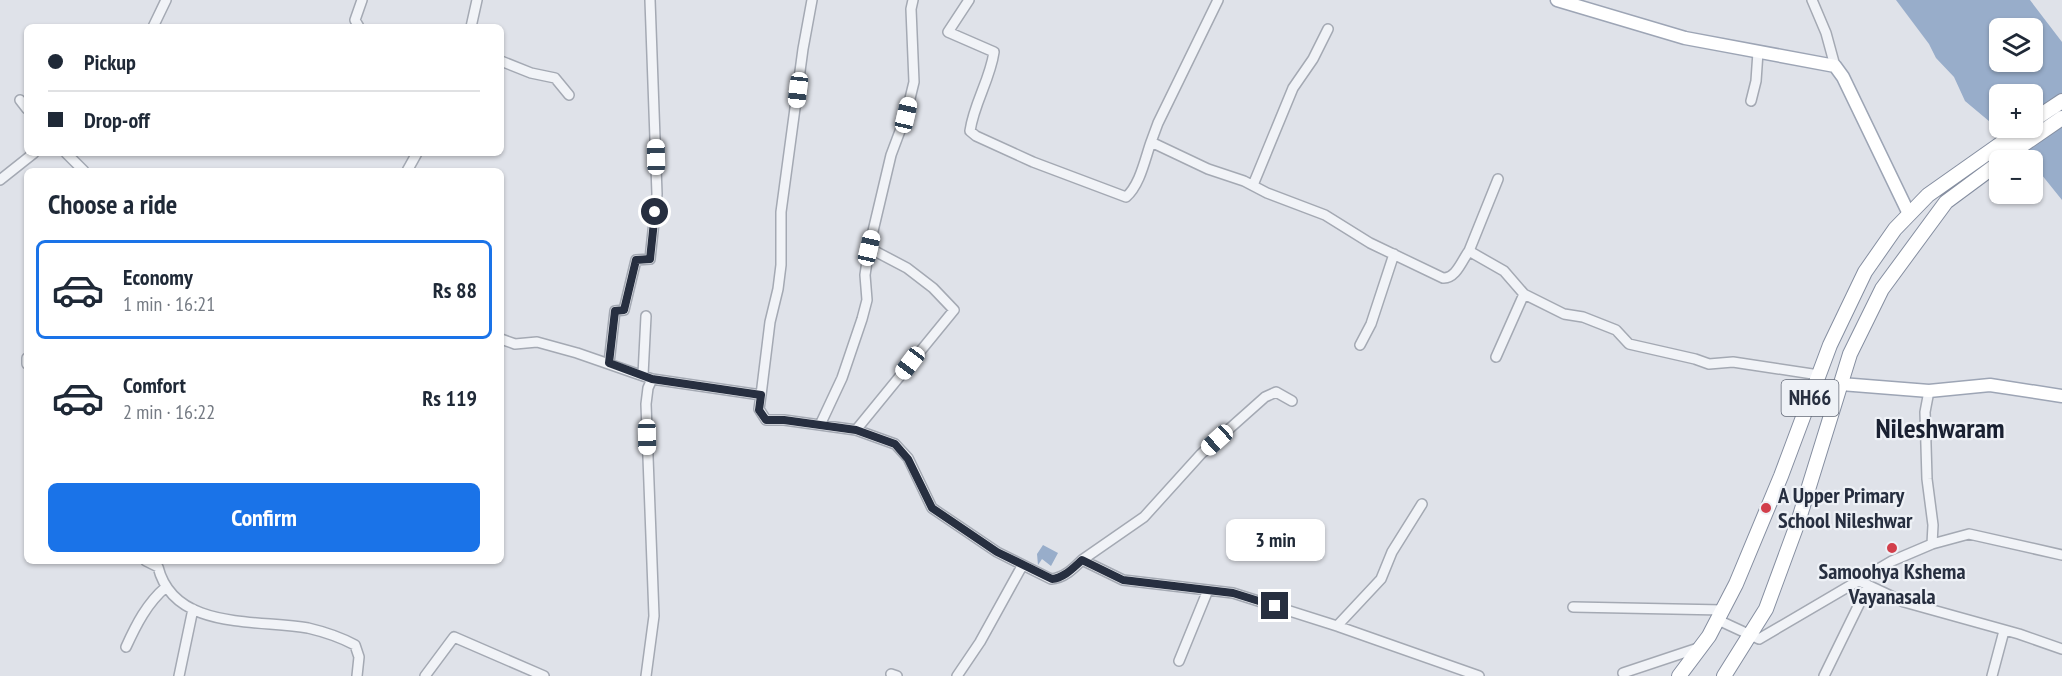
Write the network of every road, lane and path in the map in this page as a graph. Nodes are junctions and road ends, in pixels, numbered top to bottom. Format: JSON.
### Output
{"nodes":[{"id":1,"x":166,"y":0,"type":"edge"},
{"id":2,"x":362,"y":0,"type":"edge"},
{"id":3,"x":477,"y":0,"type":"edge"},
{"id":4,"x":650,"y":0,"type":"edge"},
{"id":5,"x":812,"y":0,"type":"edge"},
{"id":6,"x":913,"y":0,"type":"edge"},
{"id":7,"x":969,"y":0,"type":"edge"},
{"id":8,"x":1218,"y":0,"type":"edge"},
{"id":9,"x":1557,"y":0,"type":"edge"},
{"id":10,"x":1812,"y":0,"type":"edge"},
{"id":11,"x":154,"y":24,"type":"edge"},
{"id":12,"x":357,"y":24,"type":"edge"},
{"id":13,"x":472,"y":24,"type":"edge"},
{"id":14,"x":1328,"y":29,"type":"dead end"},
{"id":15,"x":1758,"y":52,"type":"junction"},
{"id":16,"x":504,"y":62,"type":"edge"},
{"id":17,"x":1835,"y":66,"type":"junction"},
{"id":18,"x":569,"y":95,"type":"dead end"},
{"id":19,"x":20,"y":100,"type":"dead end"},
{"id":20,"x":1751,"y":101,"type":"dead end"},
{"id":21,"x":2062,"y":101,"type":"edge"},
{"id":22,"x":24,"y":105,"type":"edge"},
{"id":23,"x":2043,"y":114,"type":"edge"},
{"id":24,"x":2062,"y":118,"type":"edge"},
{"id":25,"x":2008,"y":138,"type":"edge"},
{"id":26,"x":1151,"y":142,"type":"junction"},
{"id":27,"x":2015,"y":150,"type":"edge"},
{"id":28,"x":30,"y":156,"type":"edge"},
{"id":29,"x":69,"y":156,"type":"edge"},
{"id":30,"x":81,"y":168,"type":"edge"},
{"id":31,"x":1989,"y":169,"type":"edge"},
{"id":32,"x":1498,"y":179,"type":"dead end"},
{"id":33,"x":0,"y":180,"type":"edge"},
{"id":34,"x":1253,"y":185,"type":"junction"},
{"id":35,"x":1909,"y":214,"type":"junction"},
{"id":36,"x":869,"y":248,"type":"junction"},
{"id":37,"x":1469,"y":251,"type":"junction"},
{"id":38,"x":1394,"y":254,"type":"junction"},
{"id":39,"x":1524,"y":294,"type":"junction"},
{"id":40,"x":646,"y":316,"type":"dead end"},
{"id":41,"x":504,"y":340,"type":"edge"},
{"id":42,"x":1360,"y":345,"type":"dead end"},
{"id":43,"x":1496,"y":357,"type":"dead end"},
{"id":44,"x":609,"y":363,"type":"junction"},
{"id":45,"x":1819,"y":375,"type":"junction"},
{"id":46,"x":648,"y":377,"type":"junction"},
{"id":47,"x":1841,"y":384,"type":"junction"},
{"id":48,"x":1929,"y":391,"type":"junction"},
{"id":49,"x":761,"y":395,"type":"junction"},
{"id":50,"x":2062,"y":396,"type":"edge"},
{"id":51,"x":1292,"y":401,"type":"dead end"},
{"id":52,"x":820,"y":425,"type":"junction"},
{"id":53,"x":856,"y":430,"type":"junction"},
{"id":54,"x":1422,"y":504,"type":"dead end"},
{"id":55,"x":1932,"y":544,"type":"junction"},
{"id":56,"x":2062,"y":555,"type":"edge"},
{"id":57,"x":1082,"y":560,"type":"junction"},
{"id":58,"x":152,"y":564,"type":"edge"},
{"id":59,"x":164,"y":564,"type":"edge"},
{"id":60,"x":1022,"y":566,"type":"junction"},
{"id":61,"x":160,"y":573,"type":"junction"},
{"id":62,"x":1857,"y":580,"type":"junction"},
{"id":63,"x":1868,"y":586,"type":"junction"},
{"id":64,"x":166,"y":587,"type":"junction"},
{"id":65,"x":1208,"y":590,"type":"junction"},
{"id":66,"x":1573,"y":607,"type":"dead end"},
{"id":67,"x":193,"y":609,"type":"junction"},
{"id":68,"x":1720,"y":615,"type":"junction"},
{"id":69,"x":1338,"y":626,"type":"junction"},
{"id":70,"x":2004,"y":631,"type":"junction"},
{"id":71,"x":1750,"y":635,"type":"junction"},
{"id":72,"x":126,"y":647,"type":"dead end"},
{"id":73,"x":1701,"y":647,"type":"junction"},
{"id":74,"x":2062,"y":649,"type":"edge"},
{"id":75,"x":1179,"y":661,"type":"dead end"},
{"id":76,"x":1623,"y":673,"type":"dead end"},
{"id":77,"x":179,"y":676,"type":"edge"},
{"id":78,"x":357,"y":676,"type":"edge"},
{"id":79,"x":424,"y":676,"type":"edge"},
{"id":80,"x":544,"y":676,"type":"edge"},
{"id":81,"x":646,"y":676,"type":"edge"},
{"id":82,"x":957,"y":676,"type":"edge"},
{"id":83,"x":1479,"y":676,"type":"edge"},
{"id":84,"x":1679,"y":676,"type":"edge"},
{"id":85,"x":1724,"y":676,"type":"edge"},
{"id":86,"x":1824,"y":676,"type":"edge"},
{"id":87,"x":1992,"y":676,"type":"edge"}],
"edges":[{"from":1,"to":11,"type":"street"},
{"from":2,"to":12,"type":"street"},
{"from":3,"to":13,"type":"street"},
{"from":4,"to":44,"type":"street"},
{"from":5,"to":49,"type":"street"},
{"from":6,"to":36,"type":"street"},
{"from":7,"to":26,"type":"street"},
{"from":8,"to":26,"type":"street"},
{"from":9,"to":15,"type":"main road"},
{"from":10,"to":17,"type":"street"},
{"from":14,"to":34,"type":"street"},
{"from":15,"to":17,"type":"main road"},
{"from":15,"to":20,"type":"street"},
{"from":16,"to":18,"type":"street"},
{"from":17,"to":35,"type":"main road"},
{"from":19,"to":22,"type":"street"},
{"from":21,"to":23,"type":"highway"},
{"from":24,"to":27,"type":"highway","number":"NH66"},
{"from":25,"to":35,"type":"highway","number":"NH66"},
{"from":26,"to":34,"type":"street"},
{"from":28,"to":33,"type":"street"},
{"from":29,"to":30,"type":"street"},
{"from":31,"to":47,"type":"highway","number":"NH66"},
{"from":32,"to":37,"type":"street"},
{"from":34,"to":38,"type":"street"},
{"from":35,"to":45,"type":"highway","number":"NH66"},
{"from":36,"to":52,"type":"street"},
{"from":36,"to":53,"type":"street"},
{"from":37,"to":38,"type":"street"},
{"from":37,"to":39,"type":"street"},
{"from":38,"to":42,"type":"street"},
{"from":39,"to":43,"type":"street"},
{"from":39,"to":45,"type":"street"},
{"from":40,"to":46,"type":"street"},
{"from":41,"to":44,"type":"street"},
{"from":44,"to":46,"type":"street"},
{"from":45,"to":68,"type":"highway","number":"NH66"},
{"from":46,"to":49,"type":"street"},
{"from":46,"to":81,"type":"street"},
{"from":47,"to":48,"type":"main road"},
{"from":47,"to":71,"type":"highway","number":"NH66"},
{"from":48,"to":50,"type":"main road"},
{"from":48,"to":55,"type":"street"},
{"from":49,"to":52,"type":"street"},
{"from":51,"to":57,"type":"street"},
{"from":52,"to":53,"type":"street"},
{"from":53,"to":60,"type":"street"},
{"from":54,"to":69,"type":"street"},
{"from":55,"to":56,"type":"street"},
{"from":55,"to":62,"type":"street"},
{"from":57,"to":60,"type":"street"},
{"from":57,"to":65,"type":"street"},
{"from":58,"to":61,"type":"street"},
{"from":59,"to":61,"type":"street"},
{"from":60,"to":82,"type":"street"},
{"from":61,"to":64,"type":"street"},
{"from":62,"to":63,"type":"street"},
{"from":62,"to":71,"type":"street"},
{"from":63,"to":70,"type":"street"},
{"from":63,"to":86,"type":"street"},
{"from":64,"to":67,"type":"street"},
{"from":64,"to":72,"type":"street"},
{"from":65,"to":69,"type":"street"},
{"from":65,"to":75,"type":"street"},
{"from":66,"to":68,"type":"street"},
{"from":67,"to":77,"type":"street"},
{"from":67,"to":78,"type":"street"},
{"from":68,"to":71,"type":"street"},
{"from":68,"to":73,"type":"highway","number":"NH66"},
{"from":69,"to":83,"type":"street"},
{"from":70,"to":74,"type":"street"},
{"from":70,"to":87,"type":"street"},
{"from":71,"to":85,"type":"highway","number":"NH66"},
{"from":73,"to":76,"type":"street"},
{"from":73,"to":84,"type":"highway","number":"NH66"},
{"from":79,"to":80,"type":"street"}]}
